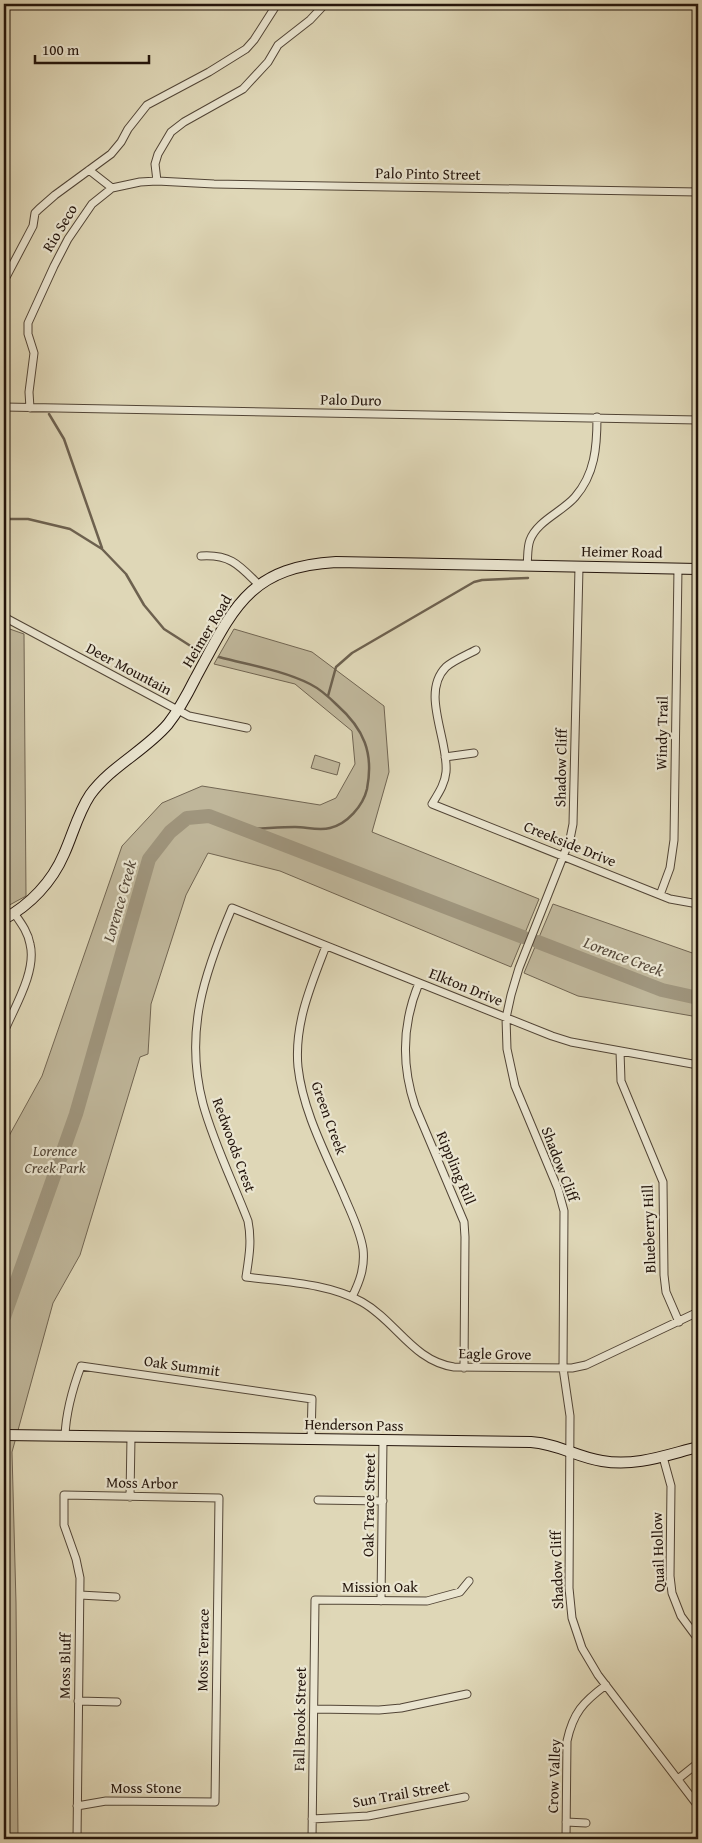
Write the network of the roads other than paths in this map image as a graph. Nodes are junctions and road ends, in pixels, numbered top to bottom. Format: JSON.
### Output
{"nodes":[{"id":1,"x":277,"y":4,"type":"edge"},
{"id":2,"x":325,"y":4,"type":"edge"},
{"id":3,"x":89,"y":170,"type":"junction"},
{"id":4,"x":157,"y":180,"type":"junction"},
{"id":5,"x":112,"y":188,"type":"junction"},
{"id":6,"x":698,"y":192,"type":"edge"},
{"id":7,"x":4,"y":281,"type":"edge"},
{"id":8,"x":4,"y":407,"type":"edge"},
{"id":9,"x":30,"y":408,"type":"junction"},
{"id":10,"x":598,"y":417,"type":"junction"},
{"id":11,"x":698,"y":420,"type":"edge"},
{"id":12,"x":201,"y":556,"type":"dead end"},
{"id":13,"x":527,"y":566,"type":"junction"},
{"id":14,"x":579,"y":567,"type":"junction"},
{"id":15,"x":678,"y":568,"type":"junction"},
{"id":16,"x":698,"y":569,"type":"edge"},
{"id":17,"x":259,"y":585,"type":"junction"},
{"id":18,"x":4,"y":617,"type":"edge"},
{"id":19,"x":476,"y":650,"type":"dead end"},
{"id":20,"x":178,"y":711,"type":"junction"},
{"id":21,"x":248,"y":728,"type":"dead end"},
{"id":22,"x":474,"y":753,"type":"dead end"},
{"id":23,"x":445,"y":757,"type":"junction"},
{"id":24,"x":563,"y":856,"type":"junction"},
{"id":25,"x":660,"y":895,"type":"junction"},
{"id":26,"x":698,"y":904,"type":"edge"},
{"id":27,"x":232,"y":908,"type":"joint"},
{"id":28,"x":14,"y":913,"type":"junction"},
{"id":29,"x":4,"y":919,"type":"edge"},
{"id":30,"x":326,"y":946,"type":"junction"},
{"id":31,"x":419,"y":983,"type":"junction"},
{"id":32,"x":506,"y":1018,"type":"junction"},
{"id":33,"x":4,"y":1032,"type":"edge"},
{"id":34,"x":620,"y":1051,"type":"junction"},
{"id":35,"x":698,"y":1065,"type":"edge"},
{"id":36,"x":246,"y":1277,"type":"joint"},
{"id":37,"x":352,"y":1297,"type":"junction"},
{"id":38,"x":698,"y":1312,"type":"edge"},
{"id":39,"x":679,"y":1322,"type":"junction"},
{"id":40,"x":464,"y":1368,"type":"junction"},
{"id":41,"x":563,"y":1368,"type":"junction"},
{"id":42,"x":4,"y":1435,"type":"edge"},
{"id":43,"x":65,"y":1436,"type":"junction"},
{"id":44,"x":131,"y":1437,"type":"junction"},
{"id":45,"x":311,"y":1439,"type":"junction"},
{"id":46,"x":383,"y":1440,"type":"junction"},
{"id":47,"x":698,"y":1447,"type":"edge"},
{"id":48,"x":570,"y":1451,"type":"junction"},
{"id":49,"x":664,"y":1457,"type":"junction"},
{"id":50,"x":64,"y":1495,"type":"joint"},
{"id":51,"x":130,"y":1497,"type":"junction"},
{"id":52,"x":219,"y":1498,"type":"joint"},
{"id":53,"x":318,"y":1500,"type":"dead end"},
{"id":54,"x":383,"y":1501,"type":"junction"},
{"id":55,"x":469,"y":1581,"type":"dead end"},
{"id":56,"x":80,"y":1595,"type":"junction"},
{"id":57,"x":116,"y":1597,"type":"dead end"},
{"id":58,"x":315,"y":1600,"type":"joint"},
{"id":59,"x":381,"y":1601,"type":"junction"},
{"id":60,"x":698,"y":1639,"type":"edge"},
{"id":61,"x":606,"y":1685,"type":"junction"},
{"id":62,"x":467,"y":1694,"type":"dead end"},
{"id":63,"x":78,"y":1701,"type":"junction"},
{"id":64,"x":117,"y":1702,"type":"dead end"},
{"id":65,"x":314,"y":1709,"type":"junction"},
{"id":66,"x":698,"y":1763,"type":"edge"},
{"id":67,"x":678,"y":1779,"type":"junction"},
{"id":68,"x":465,"y":1797,"type":"dead end"},
{"id":69,"x":216,"y":1802,"type":"joint"},
{"id":70,"x":77,"y":1806,"type":"junction"},
{"id":71,"x":698,"y":1806,"type":"edge"},
{"id":72,"x":312,"y":1819,"type":"junction"},
{"id":73,"x":566,"y":1822,"type":"junction"},
{"id":74,"x":586,"y":1823,"type":"dead end"},
{"id":75,"x":77,"y":1839,"type":"edge"},
{"id":76,"x":312,"y":1839,"type":"edge"},
{"id":77,"x":566,"y":1839,"type":"edge"}],
"edges":[{"from":1,"to":3,"type":"street","name":"Rio Seco"},
{"from":2,"to":4,"type":"street"},
{"from":3,"to":5,"type":"street"},
{"from":3,"to":7,"type":"street","name":"Rio Seco"},
{"from":4,"to":5,"type":"street","name":"Rio Seco"},
{"from":4,"to":6,"type":"street","name":"Palo Pinto Street"},
{"from":5,"to":9,"type":"street","name":"Rio Seco"},
{"from":8,"to":9,"type":"street","name":"Palo Duro"},
{"from":9,"to":10,"type":"street","name":"Palo Duro"},
{"from":10,"to":11,"type":"street","name":"Palo Duro"},
{"from":10,"to":13,"type":"street"},
{"from":12,"to":17,"type":"street"},
{"from":13,"to":14,"type":"street","name":"Heimer Road"},
{"from":13,"to":17,"type":"street","name":"Heimer Road"},
{"from":14,"to":15,"type":"street","name":"Heimer Road"},
{"from":14,"to":24,"type":"street","name":"Shadow Cliff"},
{"from":15,"to":16,"type":"street","name":"Heimer Road"},
{"from":15,"to":25,"type":"street","name":"Windy Trail"},
{"from":17,"to":20,"type":"street","name":"Heimer Road"},
{"from":18,"to":20,"type":"street","name":"Deer Mountain"},
{"from":19,"to":23,"type":"street"},
{"from":20,"to":21,"type":"street","name":"Deer Mountain"},
{"from":20,"to":28,"type":"street","name":"Heimer Road"},
{"from":22,"to":23,"type":"street"},
{"from":23,"to":24,"type":"street","name":"Creekside Drive"},
{"from":24,"to":25,"type":"street","name":"Creekside Drive"},
{"from":24,"to":32,"type":"street","name":"Shadow Cliff"},
{"from":25,"to":26,"type":"street","name":"Creekside Drive"},
{"from":27,"to":30,"type":"street","name":"Elkton Drive"},
{"from":27,"to":36,"type":"street","name":"Redwoods Crest"},
{"from":28,"to":29,"type":"street","name":"Heimer Road"},
{"from":28,"to":33,"type":"street"},
{"from":30,"to":31,"type":"street","name":"Elkton Drive"},
{"from":30,"to":37,"type":"street","name":"Green Creek"},
{"from":31,"to":32,"type":"street","name":"Elkton Drive"},
{"from":31,"to":40,"type":"street","name":"Rippling Rill"},
{"from":32,"to":34,"type":"street","name":"Elkton Drive"},
{"from":32,"to":41,"type":"street","name":"Shadow Cliff"},
{"from":34,"to":35,"type":"street","name":"Elkton Drive"},
{"from":34,"to":39,"type":"street","name":"Blueberry Hill"},
{"from":36,"to":37,"type":"street","name":"Eagle Grove"},
{"from":37,"to":40,"type":"street","name":"Eagle Grove"},
{"from":38,"to":39,"type":"street","name":"Eagle Grove"},
{"from":39,"to":41,"type":"street","name":"Eagle Grove"},
{"from":40,"to":41,"type":"street","name":"Eagle Grove"},
{"from":41,"to":48,"type":"street","name":"Shadow Cliff"},
{"from":42,"to":43,"type":"street","name":"Henderson Pass"},
{"from":43,"to":44,"type":"street","name":"Henderson Pass"},
{"from":43,"to":45,"type":"street","name":"Oak Summit"},
{"from":44,"to":45,"type":"street","name":"Henderson Pass"},
{"from":44,"to":51,"type":"street"},
{"from":45,"to":46,"type":"street","name":"Henderson Pass"},
{"from":46,"to":48,"type":"street","name":"Henderson Pass"},
{"from":46,"to":54,"type":"street","name":"Oak Trace Street"},
{"from":47,"to":49,"type":"street","name":"Henderson Pass"},
{"from":48,"to":49,"type":"street","name":"Henderson Pass"},
{"from":48,"to":61,"type":"street","name":"Shadow Cliff"},
{"from":49,"to":60,"type":"street","name":"Quail Hollow"},
{"from":50,"to":51,"type":"street","name":"Moss Arbor"},
{"from":50,"to":56,"type":"street","name":"Moss Bluff"},
{"from":51,"to":52,"type":"street","name":"Moss Arbor"},
{"from":52,"to":69,"type":"street","name":"Moss Terrace"},
{"from":53,"to":54,"type":"street"},
{"from":54,"to":59,"type":"street","name":"Oak Trace Street"},
{"from":55,"to":59,"type":"street","name":"Mission Oak"},
{"from":56,"to":57,"type":"street"},
{"from":56,"to":63,"type":"street","name":"Moss Bluff"},
{"from":58,"to":59,"type":"street","name":"Mission Oak"},
{"from":58,"to":65,"type":"street","name":"Fall Brook Street"},
{"from":61,"to":67,"type":"street","name":"Shadow Cliff"},
{"from":61,"to":73,"type":"street","name":"Crow Valley"},
{"from":62,"to":65,"type":"street"},
{"from":63,"to":64,"type":"street"},
{"from":63,"to":70,"type":"street","name":"Moss Bluff"},
{"from":65,"to":72,"type":"street","name":"Fall Brook Street"},
{"from":66,"to":67,"type":"street"},
{"from":67,"to":71,"type":"street","name":"Shadow Cliff"},
{"from":68,"to":72,"type":"street","name":"Sun Trail Street"},
{"from":69,"to":70,"type":"street","name":"Moss Stone"},
{"from":70,"to":75,"type":"street","name":"Moss Bluff"},
{"from":72,"to":76,"type":"street","name":"Fall Brook Street"},
{"from":73,"to":74,"type":"street","name":"Crow Valley"},
{"from":73,"to":77,"type":"street","name":"Crow Valley"}]}
